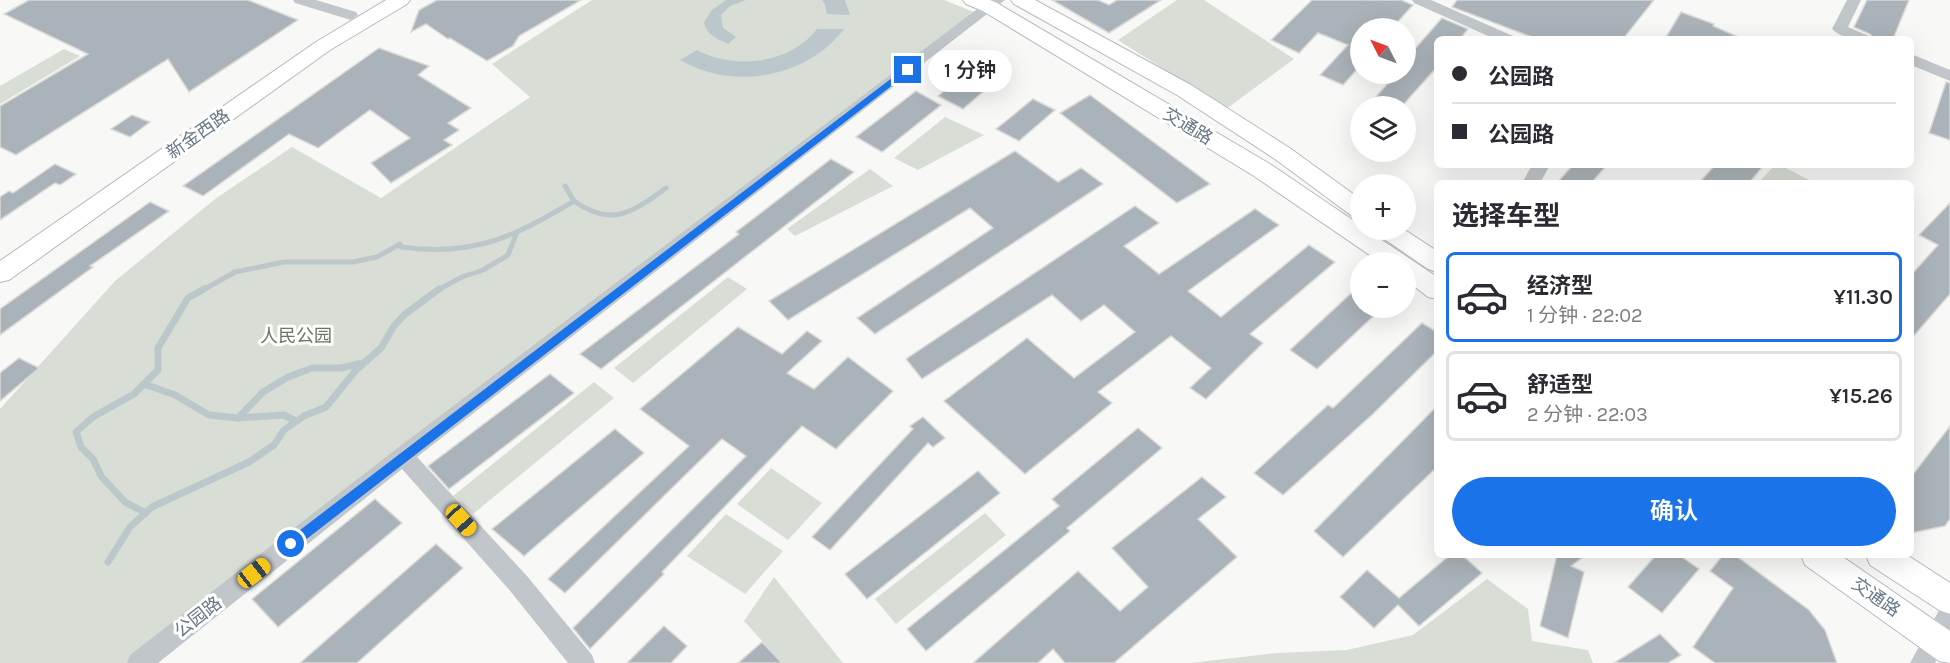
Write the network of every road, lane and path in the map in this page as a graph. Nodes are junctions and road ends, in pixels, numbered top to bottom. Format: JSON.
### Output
{"nodes":[{"id":1,"x":300,"y":0,"type":"edge"},
{"id":2,"x":376,"y":0,"type":"edge"},
{"id":3,"x":400,"y":0,"type":"edge"},
{"id":4,"x":1021,"y":0,"type":"edge"},
{"id":5,"x":1419,"y":0,"type":"edge"},
{"id":6,"x":1854,"y":0,"type":"edge"},
{"id":7,"x":987,"y":2,"type":"edge"},
{"id":8,"x":351,"y":15,"type":"junction"},
{"id":9,"x":1837,"y":34,"type":"edge"},
{"id":10,"x":1501,"y":36,"type":"edge"},
{"id":11,"x":1914,"y":60,"type":"edge"},
{"id":12,"x":1950,"y":76,"type":"edge"},
{"id":13,"x":1350,"y":203,"type":"edge"},
{"id":14,"x":1403,"y":240,"type":"edge"},
{"id":15,"x":1382,"y":252,"type":"edge"},
{"id":16,"x":0,"y":256,"type":"edge"},
{"id":17,"x":1434,"y":260,"type":"edge"},
{"id":18,"x":0,"y":273,"type":"edge"},
{"id":19,"x":1416,"y":275,"type":"edge"},
{"id":20,"x":1434,"y":288,"type":"edge"},
{"id":21,"x":403,"y":456,"type":"junction"},
{"id":22,"x":1820,"y":558,"type":"edge"},
{"id":23,"x":1886,"y":558,"type":"edge"},
{"id":24,"x":1950,"y":600,"type":"edge"},
{"id":25,"x":1939,"y":641,"type":"edge"},
{"id":26,"x":139,"y":663,"type":"edge"},
{"id":27,"x":584,"y":663,"type":"edge"}],
"edges":[{"from":1,"to":8,"type":"street"},
{"from":2,"to":8,"type":"main road","name":"新金西路"},
{"from":3,"to":18,"type":"main road","name":"新金西路"},
{"from":4,"to":13,"type":"main road","name":"交通路"},
{"from":5,"to":10,"type":"street"},
{"from":6,"to":9,"type":"street"},
{"from":7,"to":15,"type":"main road","name":"交通路"},
{"from":7,"to":21,"type":"street","name":"公园路"},
{"from":8,"to":16,"type":"main road","name":"新金西路"},
{"from":11,"to":12,"type":"street"},
{"from":14,"to":17,"type":"main road"},
{"from":19,"to":20,"type":"main road"},
{"from":21,"to":26,"type":"street","name":"公园路"},
{"from":21,"to":27,"type":"street"},
{"from":22,"to":25,"type":"main road","name":"交通路"},
{"from":23,"to":24,"type":"main road","name":"交通路"}]}
